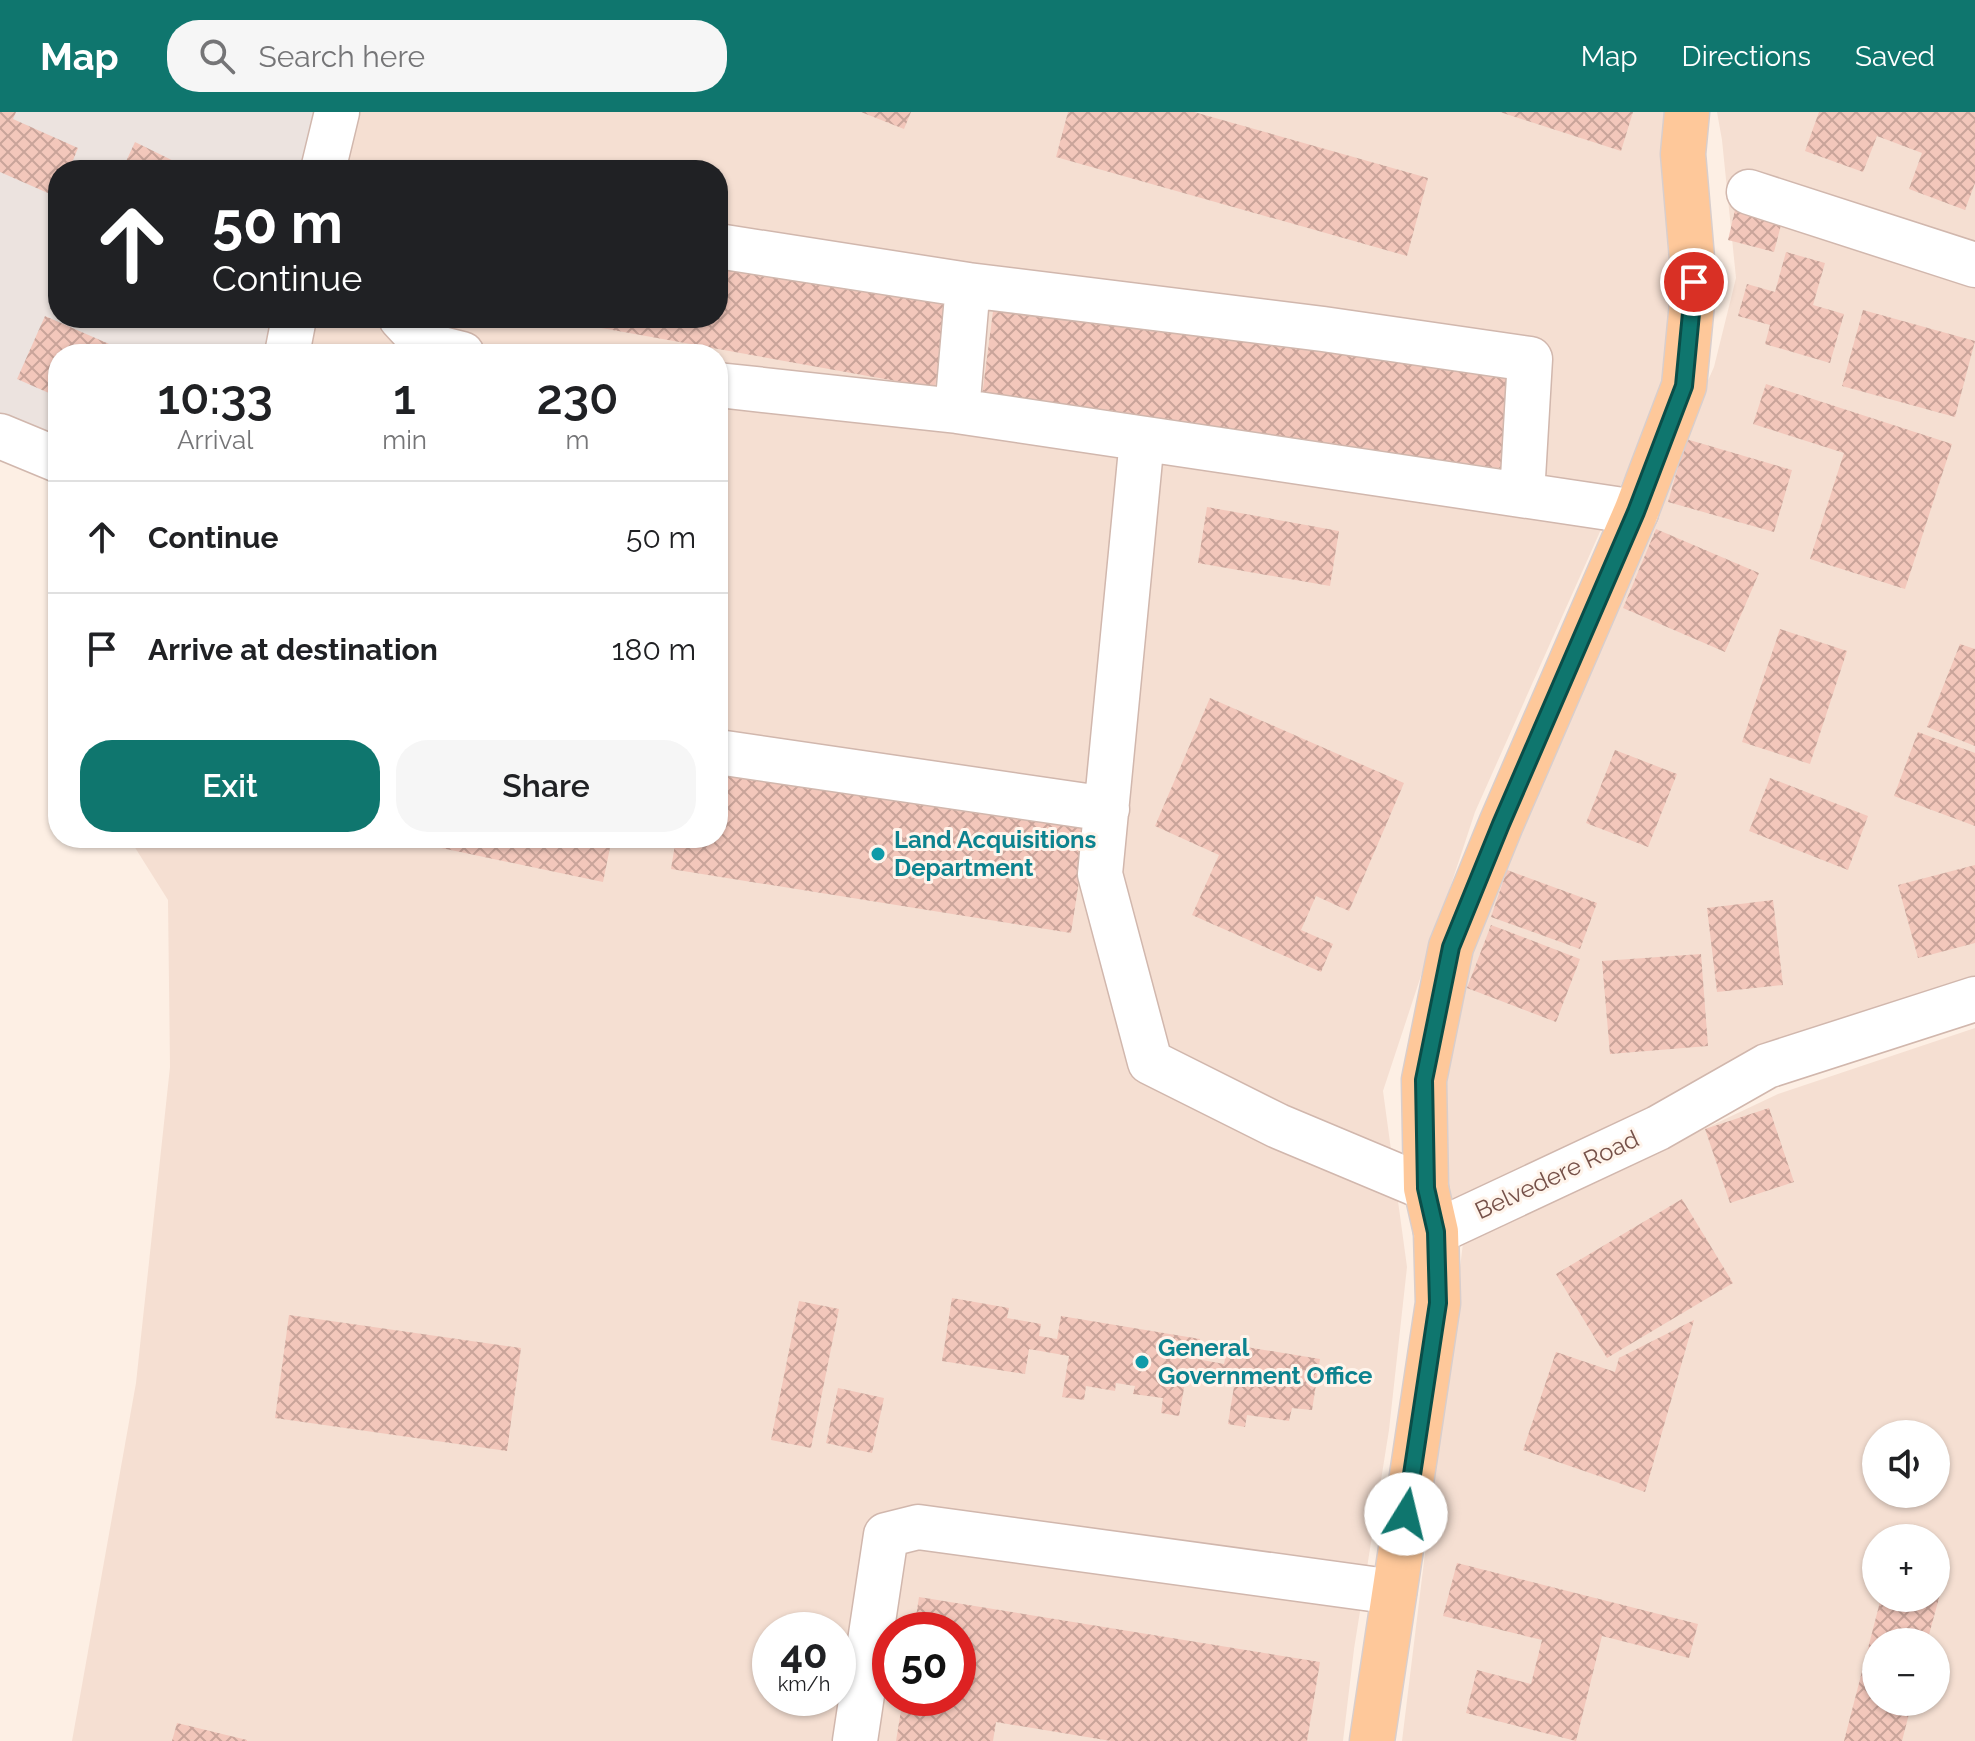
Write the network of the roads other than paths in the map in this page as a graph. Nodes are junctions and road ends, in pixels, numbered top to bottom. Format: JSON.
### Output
{"nodes":[{"id":1,"x":337,"y":112,"type":"edge"},
{"id":2,"x":1687,"y":112,"type":"edge"},
{"id":3,"x":325,"y":160,"type":"edge"},
{"id":4,"x":1749,"y":192,"type":"dead end"},
{"id":5,"x":728,"y":248,"type":"edge"},
{"id":6,"x":1975,"y":265,"type":"edge"},
{"id":7,"x":968,"y":285,"type":"junction"},
{"id":8,"x":410,"y":328,"type":"edge"},
{"id":9,"x":425,"y":344,"type":"edge"},
{"id":10,"x":728,"y":386,"type":"edge"},
{"id":11,"x":957,"y":411,"type":"junction"},
{"id":12,"x":1142,"y":439,"type":"junction"},
{"id":13,"x":2,"y":442,"type":"edge"},
{"id":14,"x":48,"y":457,"type":"edge"},
{"id":15,"x":1522,"y":495,"type":"junction"},
{"id":16,"x":1636,"y":512,"type":"junction"},
{"id":17,"x":728,"y":753,"type":"edge"},
{"id":18,"x":1107,"y":809,"type":"junction"},
{"id":19,"x":1975,"y":999,"type":"edge"},
{"id":20,"x":1426,"y":1188,"type":"junction"},
{"id":21,"x":1436,"y":1232,"type":"junction"},
{"id":22,"x":1394,"y":1592,"type":"junction"},
{"id":23,"x":855,"y":1741,"type":"edge"},
{"id":24,"x":1372,"y":1741,"type":"edge"}],
"edges":[{"from":1,"to":3,"type":"street"},
{"from":2,"to":16,"type":"main road"},
{"from":4,"to":6,"type":"street"},
{"from":5,"to":7,"type":"street"},
{"from":7,"to":11,"type":"street"},
{"from":7,"to":15,"type":"street"},
{"from":8,"to":9,"type":"street"},
{"from":10,"to":11,"type":"street"},
{"from":11,"to":12,"type":"street"},
{"from":12,"to":15,"type":"street"},
{"from":12,"to":18,"type":"street"},
{"from":13,"to":14,"type":"street"},
{"from":15,"to":16,"type":"street"},
{"from":16,"to":20,"type":"main road"},
{"from":17,"to":18,"type":"street"},
{"from":18,"to":20,"type":"street"},
{"from":19,"to":21,"type":"street","name":"Belvedere Road"},
{"from":20,"to":21,"type":"main road"},
{"from":21,"to":22,"type":"main road"},
{"from":22,"to":23,"type":"street"},
{"from":22,"to":24,"type":"main road"}]}
